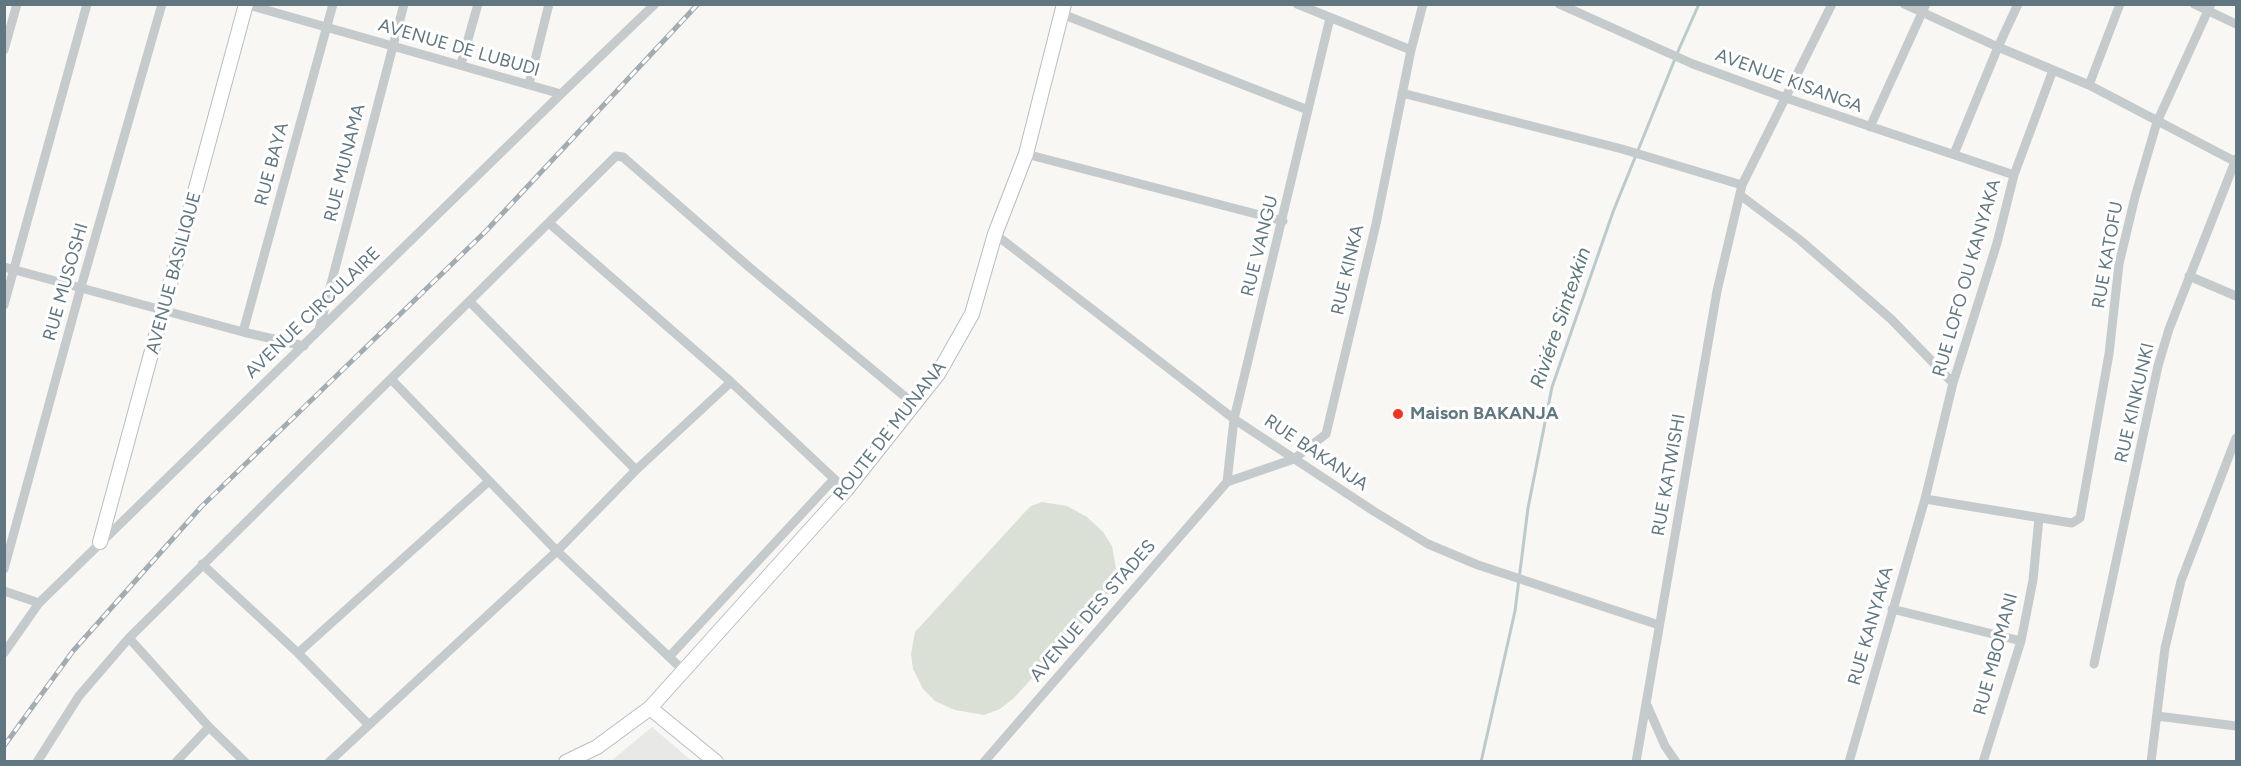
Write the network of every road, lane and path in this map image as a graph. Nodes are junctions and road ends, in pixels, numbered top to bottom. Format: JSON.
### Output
{"nodes":[{"id":1,"x":17,"y":4,"type":"edge"},
{"id":2,"x":87,"y":4,"type":"edge"},
{"id":3,"x":162,"y":4,"type":"edge"},
{"id":4,"x":333,"y":4,"type":"edge"},
{"id":5,"x":404,"y":4,"type":"edge"},
{"id":6,"x":478,"y":4,"type":"edge"},
{"id":7,"x":549,"y":4,"type":"edge"},
{"id":8,"x":655,"y":4,"type":"edge"},
{"id":9,"x":1297,"y":4,"type":"edge"},
{"id":10,"x":1423,"y":4,"type":"edge"},
{"id":11,"x":1559,"y":4,"type":"edge"},
{"id":12,"x":1832,"y":4,"type":"edge"},
{"id":13,"x":1904,"y":4,"type":"edge"},
{"id":14,"x":2018,"y":4,"type":"edge"},
{"id":15,"x":2120,"y":4,"type":"edge"},
{"id":16,"x":2194,"y":4,"type":"edge"},
{"id":17,"x":246,"y":5,"type":"edge"},
{"id":18,"x":1924,"y":8,"type":"edge"},
{"id":19,"x":2209,"y":8,"type":"edge"},
{"id":20,"x":1063,"y":9,"type":"edge"},
{"id":21,"x":1330,"y":18,"type":"junction"},
{"id":22,"x":2236,"y":24,"type":"edge"},
{"id":23,"x":327,"y":27,"type":"junction"},
{"id":24,"x":392,"y":47,"type":"junction"},
{"id":25,"x":1998,"y":47,"type":"junction"},
{"id":26,"x":4,"y":50,"type":"edge"},
{"id":27,"x":1411,"y":50,"type":"junction"},
{"id":28,"x":461,"y":64,"type":"junction"},
{"id":29,"x":2053,"y":70,"type":"junction"},
{"id":30,"x":529,"y":84,"type":"junction"},
{"id":31,"x":2089,"y":85,"type":"junction"},
{"id":32,"x":1402,"y":93,"type":"junction"},
{"id":33,"x":561,"y":94,"type":"junction"},
{"id":34,"x":1786,"y":98,"type":"junction"},
{"id":35,"x":1308,"y":110,"type":"junction"},
{"id":36,"x":2157,"y":122,"type":"junction"},
{"id":37,"x":1870,"y":127,"type":"junction"},
{"id":38,"x":1026,"y":154,"type":"junction"},
{"id":39,"x":1954,"y":154,"type":"junction"},
{"id":40,"x":2236,"y":161,"type":"edge"},
{"id":41,"x":2014,"y":175,"type":"junction"},
{"id":42,"x":1741,"y":190,"type":"junction"},
{"id":43,"x":1283,"y":221,"type":"junction"},
{"id":44,"x":549,"y":223,"type":"junction"},
{"id":45,"x":995,"y":234,"type":"junction"},
{"id":46,"x":9,"y":269,"type":"edge"},
{"id":47,"x":2189,"y":276,"type":"junction"},
{"id":48,"x":81,"y":287,"type":"junction"},
{"id":49,"x":2236,"y":296,"type":"edge"},
{"id":50,"x":470,"y":302,"type":"junction"},
{"id":51,"x":4,"y":305,"type":"edge"},
{"id":52,"x":164,"y":311,"type":"junction"},
{"id":53,"x":319,"y":330,"type":"junction"},
{"id":54,"x":243,"y":332,"type":"junction"},
{"id":55,"x":304,"y":346,"type":"junction"},
{"id":56,"x":391,"y":379,"type":"junction"},
{"id":57,"x":731,"y":382,"type":"junction"},
{"id":58,"x":1953,"y":383,"type":"junction"},
{"id":59,"x":915,"y":405,"type":"junction"},
{"id":60,"x":1234,"y":419,"type":"junction"},
{"id":61,"x":2236,"y":438,"type":"edge"},
{"id":62,"x":1294,"y":459,"type":"junction"},
{"id":63,"x":636,"y":470,"type":"junction"},
{"id":64,"x":834,"y":479,"type":"junction"},
{"id":65,"x":488,"y":482,"type":"junction"},
{"id":66,"x":1227,"y":482,"type":"junction"},
{"id":67,"x":846,"y":490,"type":"junction"},
{"id":68,"x":1925,"y":499,"type":"junction"},
{"id":69,"x":2039,"y":518,"type":"junction"},
{"id":70,"x":100,"y":542,"type":"junction"},
{"id":71,"x":557,"y":551,"type":"junction"},
{"id":72,"x":202,"y":564,"type":"junction"},
{"id":73,"x":4,"y":569,"type":"edge"},
{"id":74,"x":4,"y":591,"type":"edge"},
{"id":75,"x":39,"y":603,"type":"junction"},
{"id":76,"x":1892,"y":609,"type":"junction"},
{"id":77,"x":1659,"y":625,"type":"junction"},
{"id":78,"x":129,"y":638,"type":"junction"},
{"id":79,"x":2021,"y":640,"type":"junction"},
{"id":80,"x":4,"y":653,"type":"edge"},
{"id":81,"x":298,"y":653,"type":"junction"},
{"id":82,"x":669,"y":657,"type":"junction"},
{"id":83,"x":2094,"y":664,"type":"dead end"},
{"id":84,"x":684,"y":671,"type":"junction"},
{"id":85,"x":1647,"y":705,"type":"junction"},
{"id":86,"x":650,"y":708,"type":"junction"},
{"id":87,"x":2157,"y":716,"type":"junction"},
{"id":88,"x":369,"y":725,"type":"junction"},
{"id":89,"x":2236,"y":726,"type":"edge"},
{"id":90,"x":209,"y":727,"type":"junction"},
{"id":91,"x":37,"y":762,"type":"edge"},
{"id":92,"x":176,"y":762,"type":"edge"},
{"id":93,"x":245,"y":762,"type":"edge"},
{"id":94,"x":328,"y":762,"type":"edge"},
{"id":95,"x":566,"y":762,"type":"edge"},
{"id":96,"x":716,"y":762,"type":"edge"},
{"id":97,"x":984,"y":762,"type":"edge"},
{"id":98,"x":1636,"y":762,"type":"edge"},
{"id":99,"x":1676,"y":762,"type":"edge"},
{"id":100,"x":1849,"y":762,"type":"edge"},
{"id":101,"x":1983,"y":762,"type":"edge"},
{"id":102,"x":2151,"y":762,"type":"edge"}],
"edges":[{"from":1,"to":26,"type":"street"},
{"from":2,"to":46,"type":"street"},
{"from":3,"to":48,"type":"street","name":"RUE MUSOSHI"},
{"from":4,"to":23,"type":"street","name":"RUE BAYA"},
{"from":5,"to":24,"type":"street","name":"RUE MUNAMA"},
{"from":6,"to":28,"type":"street"},
{"from":7,"to":30,"type":"street"},
{"from":8,"to":33,"type":"street","name":"AVENUE CIRCULAIRE"},
{"from":9,"to":21,"type":"street"},
{"from":10,"to":27,"type":"street","name":"RUE KINKA"},
{"from":11,"to":34,"type":"street","name":"AVENUE KISANGA"},
{"from":12,"to":34,"type":"street","name":"RUE KATWISHI"},
{"from":13,"to":18,"type":"street"},
{"from":14,"to":25,"type":"street"},
{"from":15,"to":31,"type":"street"},
{"from":16,"to":19,"type":"street"},
{"from":17,"to":23,"type":"street","name":"AVENUE DE LUBUDI"},
{"from":17,"to":52,"type":"main road","name":"AVENUE BASILIQUE"},
{"from":18,"to":25,"type":"street"},
{"from":18,"to":37,"type":"street"},
{"from":19,"to":22,"type":"street"},
{"from":19,"to":36,"type":"street","name":"RUE KATOFU"},
{"from":20,"to":35,"type":"street"},
{"from":20,"to":38,"type":"main road","name":"ROUTE DE MUNANA"},
{"from":21,"to":27,"type":"street"},
{"from":21,"to":35,"type":"street","name":"RUE VANGU"},
{"from":23,"to":24,"type":"street","name":"AVENUE DE LUBUDI"},
{"from":23,"to":54,"type":"street","name":"RUE BAYA"},
{"from":24,"to":28,"type":"street","name":"AVENUE DE LUBUDI"},
{"from":24,"to":53,"type":"street","name":"RUE MUNAMA"},
{"from":25,"to":29,"type":"street"},
{"from":25,"to":39,"type":"street"},
{"from":27,"to":32,"type":"street","name":"RUE KINKA"},
{"from":28,"to":30,"type":"street","name":"AVENUE DE LUBUDI"},
{"from":29,"to":31,"type":"street"},
{"from":29,"to":41,"type":"street","name":"RUE LOFO OU KANYAKA"},
{"from":30,"to":33,"type":"street","name":"AVENUE DE LUBUDI"},
{"from":31,"to":36,"type":"street"},
{"from":32,"to":42,"type":"street"},
{"from":32,"to":62,"type":"street","name":"RUE KINKA"},
{"from":33,"to":53,"type":"street","name":"AVENUE CIRCULAIRE"},
{"from":34,"to":37,"type":"street","name":"AVENUE KISANGA"},
{"from":34,"to":42,"type":"street","name":"RUE KATWISHI"},
{"from":35,"to":43,"type":"street","name":"RUE VANGU"},
{"from":36,"to":40,"type":"street"},
{"from":36,"to":69,"type":"street","name":"RUE KATOFU"},
{"from":37,"to":39,"type":"street","name":"AVENUE KISANGA"},
{"from":38,"to":43,"type":"street"},
{"from":38,"to":45,"type":"main road","name":"ROUTE DE MUNANA"},
{"from":39,"to":41,"type":"street","name":"AVENUE KISANGA"},
{"from":40,"to":47,"type":"street","name":"RUE KINKUNKI"},
{"from":41,"to":58,"type":"street","name":"RUE LOFO OU KANYAKA"},
{"from":42,"to":58,"type":"street"},
{"from":42,"to":77,"type":"street","name":"RUE KATWISHI"},
{"from":43,"to":60,"type":"street","name":"RUE VANGU"},
{"from":44,"to":50,"type":"street"},
{"from":44,"to":57,"type":"street"},
{"from":44,"to":59,"type":"street"},
{"from":45,"to":59,"type":"main road","name":"ROUTE DE MUNANA"},
{"from":45,"to":60,"type":"street","name":"RUE BAKANJA"},
{"from":46,"to":48,"type":"street"},
{"from":46,"to":51,"type":"street"},
{"from":47,"to":49,"type":"street"},
{"from":47,"to":83,"type":"street","name":"RUE KINKUNKI"},
{"from":48,"to":52,"type":"street"},
{"from":48,"to":73,"type":"street","name":"RUE MUSOSHI"},
{"from":50,"to":56,"type":"street"},
{"from":50,"to":63,"type":"street"},
{"from":52,"to":54,"type":"street"},
{"from":52,"to":70,"type":"main road","name":"AVENUE BASILIQUE"},
{"from":53,"to":55,"type":"street","name":"AVENUE CIRCULAIRE"},
{"from":54,"to":55,"type":"street"},
{"from":55,"to":70,"type":"street","name":"AVENUE CIRCULAIRE"},
{"from":56,"to":65,"type":"street"},
{"from":56,"to":72,"type":"street"},
{"from":57,"to":63,"type":"street"},
{"from":57,"to":64,"type":"street"},
{"from":58,"to":68,"type":"street","name":"RUE LOFO OU KANYAKA"},
{"from":59,"to":67,"type":"main road","name":"ROUTE DE MUNANA"},
{"from":60,"to":62,"type":"street","name":"RUE BAKANJA"},
{"from":60,"to":66,"type":"street","name":"RUE VANGU"},
{"from":61,"to":87,"type":"street"},
{"from":62,"to":66,"type":"street","name":"RUE KINKA"},
{"from":62,"to":77,"type":"street","name":"RUE BAKANJA"},
{"from":63,"to":71,"type":"street"},
{"from":64,"to":67,"type":"street"},
{"from":64,"to":82,"type":"street"},
{"from":65,"to":71,"type":"street"},
{"from":65,"to":81,"type":"street"},
{"from":66,"to":97,"type":"street","name":"AVENUE DES STADES"},
{"from":67,"to":84,"type":"main road","name":"ROUTE DE MUNANA"},
{"from":68,"to":69,"type":"street"},
{"from":68,"to":76,"type":"street","name":"RUE KANYAKA"},
{"from":69,"to":79,"type":"street","name":"RUE MBOMANI"},
{"from":70,"to":75,"type":"street","name":"AVENUE CIRCULAIRE"},
{"from":71,"to":82,"type":"street"},
{"from":71,"to":88,"type":"street"},
{"from":72,"to":78,"type":"street"},
{"from":72,"to":81,"type":"street"},
{"from":74,"to":75,"type":"street"},
{"from":75,"to":80,"type":"street","name":"AVENUE CIRCULAIRE"},
{"from":76,"to":79,"type":"street"},
{"from":76,"to":100,"type":"street","name":"RUE KANYAKA"},
{"from":77,"to":85,"type":"street","name":"RUE KATWISHI"},
{"from":78,"to":90,"type":"street"},
{"from":78,"to":91,"type":"street"},
{"from":79,"to":101,"type":"street","name":"RUE MBOMANI"},
{"from":81,"to":88,"type":"street"},
{"from":82,"to":84,"type":"street"},
{"from":84,"to":86,"type":"main road","name":"ROUTE DE MUNANA"},
{"from":85,"to":98,"type":"street","name":"RUE KATWISHI"},
{"from":85,"to":99,"type":"street"},
{"from":86,"to":95,"type":"main road","name":"ROUTE DE MUNANA"},
{"from":86,"to":96,"type":"main road"},
{"from":87,"to":89,"type":"street"},
{"from":87,"to":102,"type":"street"},
{"from":88,"to":94,"type":"street"},
{"from":90,"to":92,"type":"street"},
{"from":90,"to":93,"type":"street"}]}
